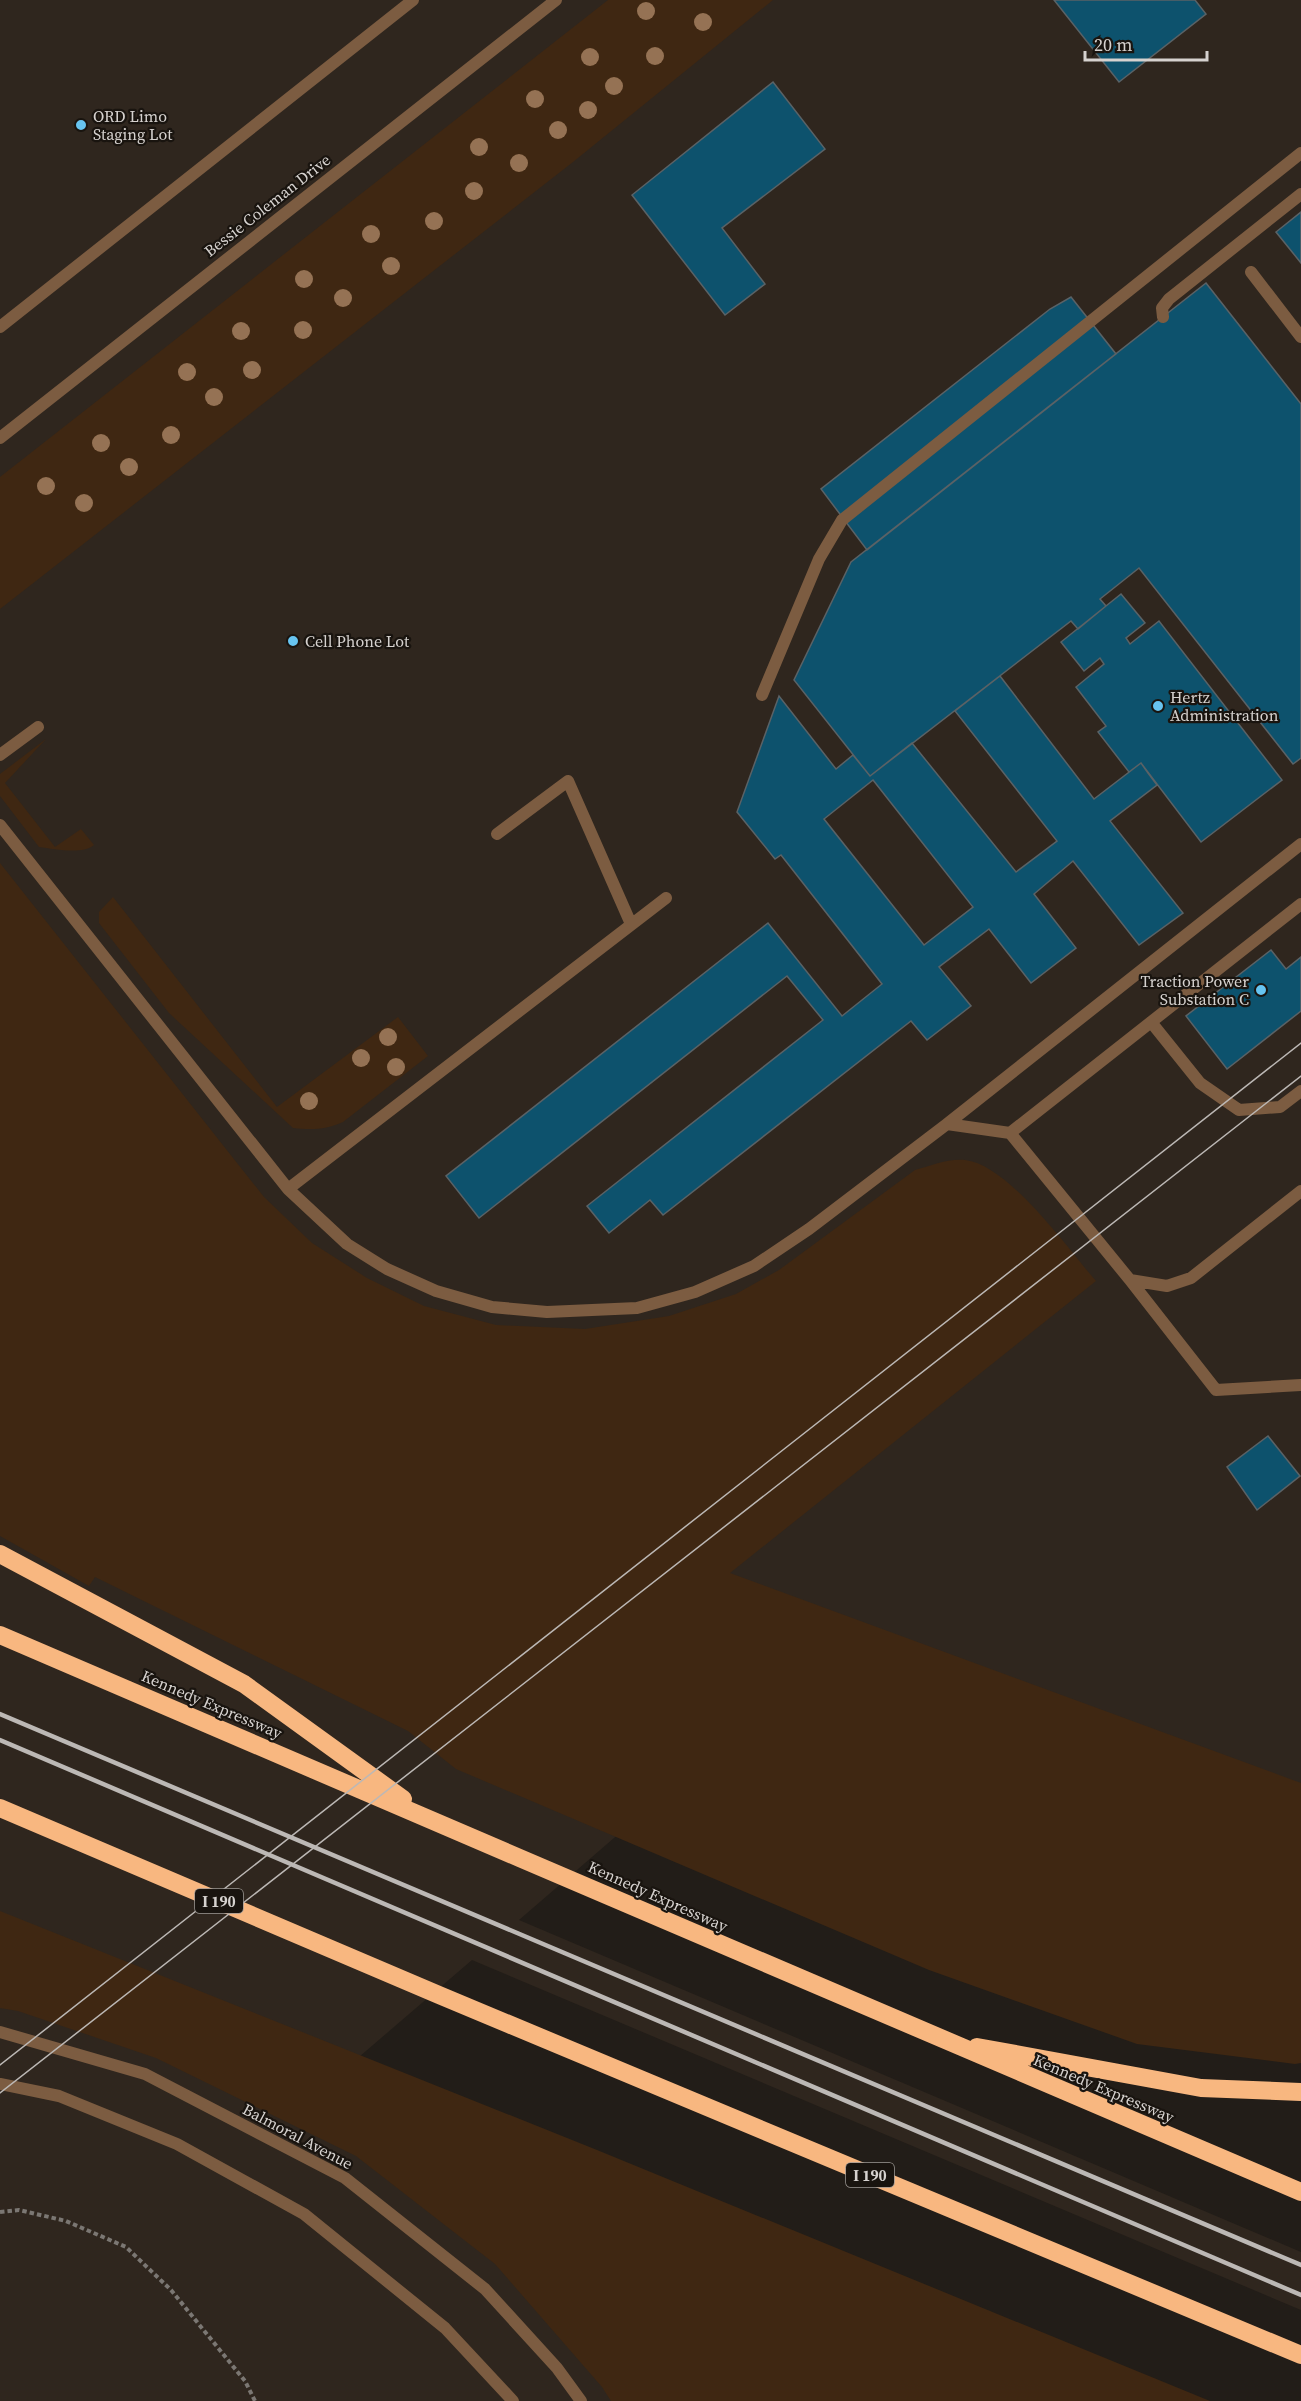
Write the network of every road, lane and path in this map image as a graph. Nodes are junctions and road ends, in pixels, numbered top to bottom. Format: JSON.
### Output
{"nodes":[{"id":1,"x":412,"y":0,"type":"edge"},
{"id":2,"x":556,"y":0,"type":"edge"},
{"id":3,"x":1301,"y":153,"type":"edge"},
{"id":4,"x":1301,"y":194,"type":"edge"},
{"id":5,"x":1251,"y":272,"type":"dead end"},
{"id":6,"x":1163,"y":317,"type":"dead end"},
{"id":7,"x":0,"y":327,"type":"edge"},
{"id":8,"x":1301,"y":337,"type":"edge"},
{"id":9,"x":0,"y":438,"type":"edge"},
{"id":10,"x":762,"y":695,"type":"dead end"},
{"id":11,"x":38,"y":727,"type":"dead end"},
{"id":12,"x":0,"y":755,"type":"edge"},
{"id":13,"x":0,"y":825,"type":"edge"},
{"id":14,"x":497,"y":834,"type":"dead end"},
{"id":15,"x":1301,"y":844,"type":"edge"},
{"id":16,"x":666,"y":898,"type":"dead end"},
{"id":17,"x":1301,"y":904,"type":"edge"},
{"id":18,"x":631,"y":924,"type":"junction"},
{"id":19,"x":1151,"y":1022,"type":"junction"},
{"id":20,"x":1301,"y":1090,"type":"edge"},
{"id":21,"x":947,"y":1124,"type":"junction"},
{"id":22,"x":1010,"y":1133,"type":"junction"},
{"id":23,"x":288,"y":1189,"type":"junction"},
{"id":24,"x":1301,"y":1191,"type":"edge"},
{"id":25,"x":1130,"y":1280,"type":"junction"},
{"id":26,"x":1301,"y":1385,"type":"edge"},
{"id":27,"x":0,"y":1554,"type":"edge"},
{"id":28,"x":0,"y":1635,"type":"edge"},
{"id":29,"x":0,"y":1808,"type":"edge"},
{"id":30,"x":428,"y":1817,"type":"junction"},
{"id":31,"x":0,"y":1819,"type":"edge"},
{"id":32,"x":88,"y":1845,"type":"junction"},
{"id":33,"x":0,"y":2032,"type":"edge"},
{"id":34,"x":944,"y":2042,"type":"junction"},
{"id":35,"x":0,"y":2084,"type":"edge"},
{"id":36,"x":1301,"y":2092,"type":"edge"},
{"id":37,"x":1301,"y":2192,"type":"edge"},
{"id":38,"x":0,"y":2212,"type":"edge"},
{"id":39,"x":1301,"y":2355,"type":"edge"},
{"id":40,"x":255,"y":2401,"type":"edge"},
{"id":41,"x":513,"y":2401,"type":"edge"},
{"id":42,"x":581,"y":2401,"type":"edge"}],
"edges":[{"from":1,"to":7,"type":"street"},
{"from":2,"to":9,"type":"street","name":"Bessie Coleman Drive"},
{"from":3,"to":10,"type":"street"},
{"from":4,"to":6,"type":"street"},
{"from":5,"to":8,"type":"street"},
{"from":11,"to":12,"type":"street"},
{"from":13,"to":23,"type":"street"},
{"from":14,"to":18,"type":"street"},
{"from":15,"to":21,"type":"street"},
{"from":16,"to":18,"type":"street"},
{"from":17,"to":19,"type":"street"},
{"from":18,"to":23,"type":"street"},
{"from":19,"to":20,"type":"street"},
{"from":19,"to":22,"type":"street"},
{"from":21,"to":22,"type":"street"},
{"from":21,"to":23,"type":"street"},
{"from":22,"to":25,"type":"street"},
{"from":24,"to":25,"type":"street"},
{"from":25,"to":26,"type":"street"},
{"from":27,"to":30,"type":"highway"},
{"from":28,"to":30,"type":"highway","name":"Kennedy Expressway"},
{"from":29,"to":32,"type":"highway","number":"I 190"},
{"from":30,"to":34,"type":"highway","name":"Kennedy Expressway"},
{"from":31,"to":32,"type":"highway"},
{"from":32,"to":39,"type":"highway","number":"I 190"},
{"from":33,"to":42,"type":"street","name":"Balmoral Avenue"},
{"from":34,"to":36,"type":"highway"},
{"from":34,"to":37,"type":"highway","name":"Kennedy Expressway"},
{"from":35,"to":41,"type":"street"},
{"from":38,"to":40,"type":"path"}]}
